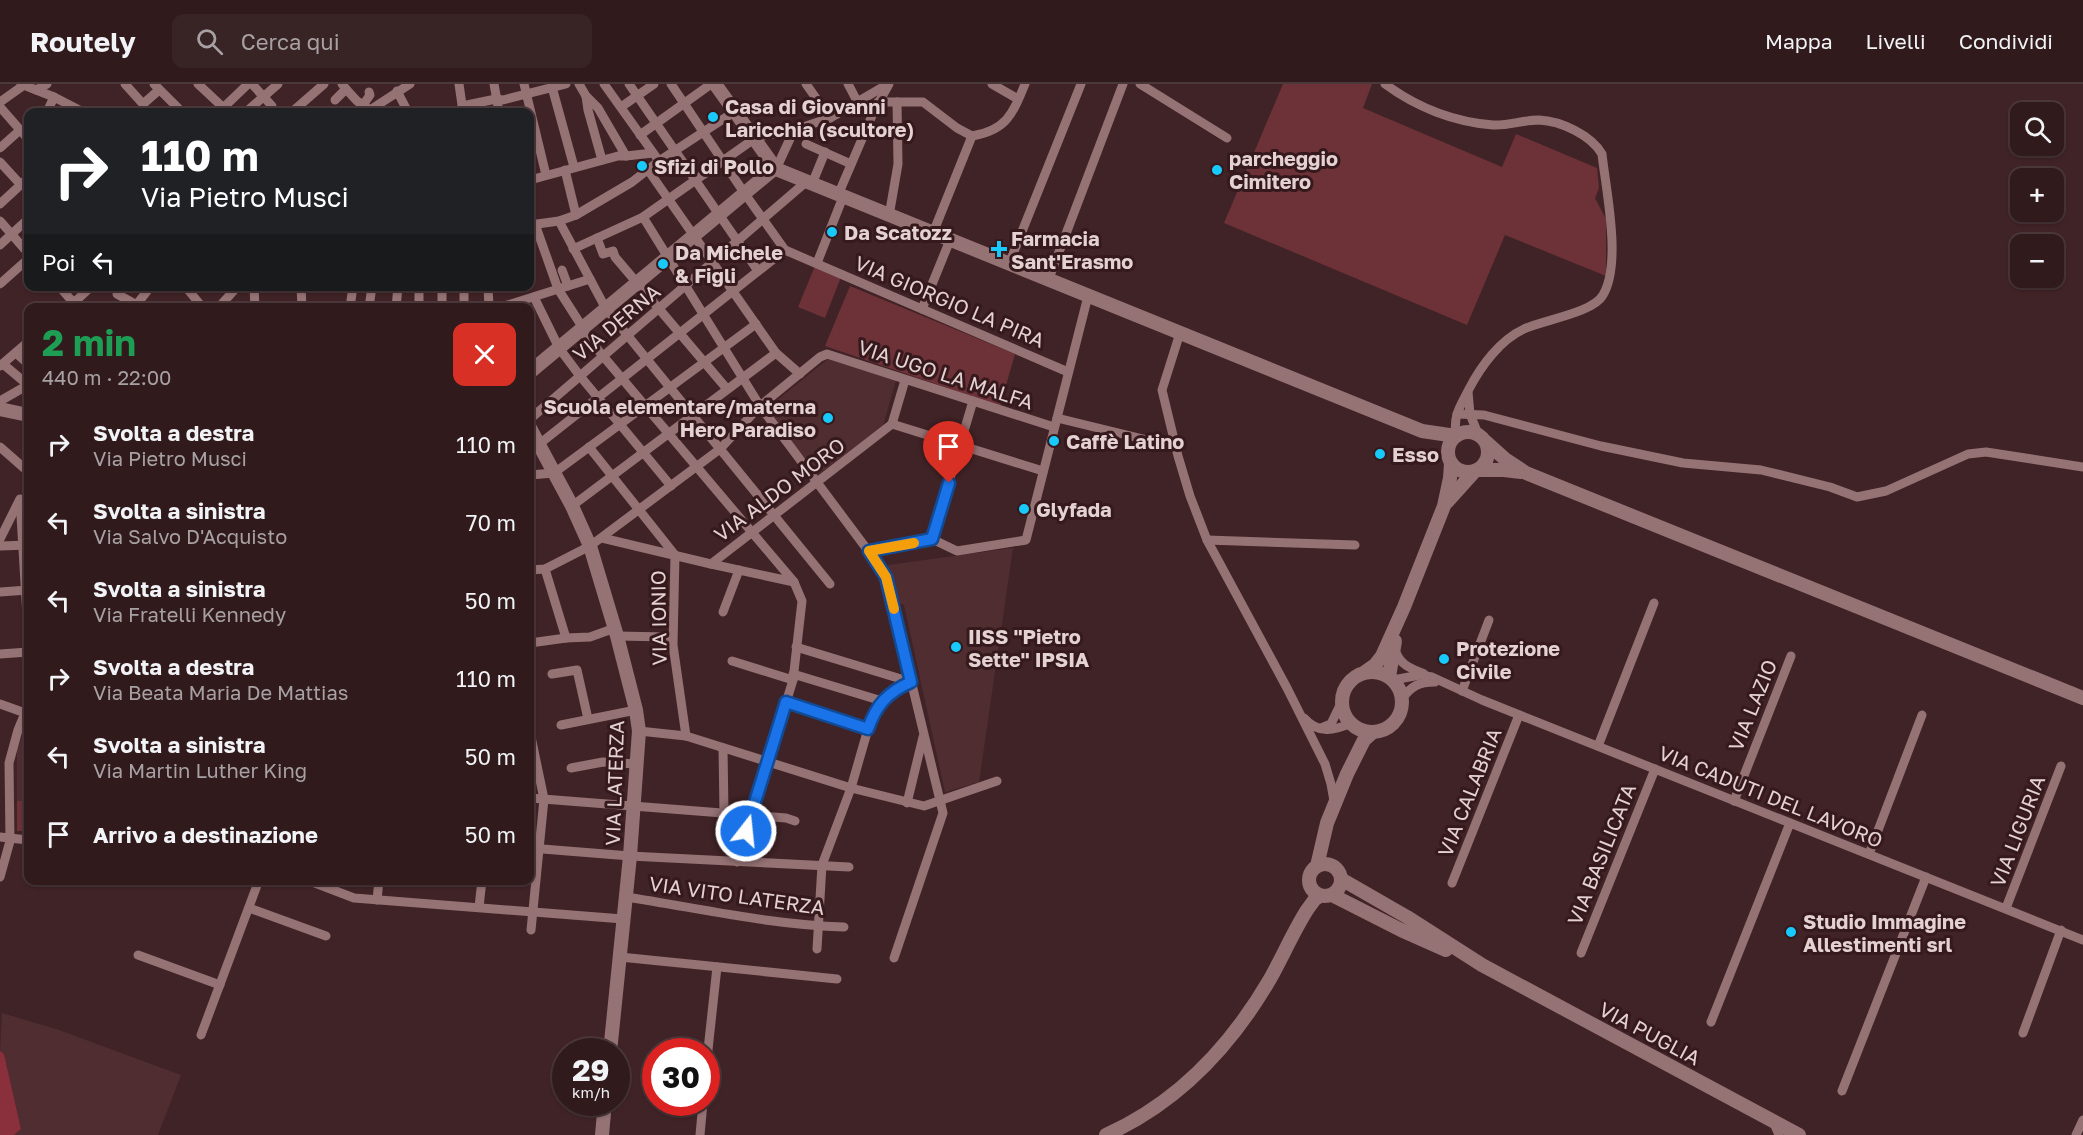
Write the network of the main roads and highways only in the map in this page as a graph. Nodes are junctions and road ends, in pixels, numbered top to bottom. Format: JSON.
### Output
{"nodes":[{"id":1,"x":713,"y":84,"type":"edge"},
{"id":2,"x":775,"y":169,"type":"junction"},
{"id":3,"x":534,"y":369,"type":"edge"},
{"id":4,"x":0,"y":409,"type":"edge"},
{"id":5,"x":24,"y":414,"type":"edge"},
{"id":6,"x":1422,"y":431,"type":"junction"},
{"id":7,"x":534,"y":436,"type":"edge"},
{"id":8,"x":1456,"y":436,"type":"junction"},
{"id":9,"x":1482,"y":438,"type":"junction"},
{"id":10,"x":1450,"y":460,"type":"junction"},
{"id":11,"x":1475,"y":471,"type":"junction"},
{"id":12,"x":1526,"y":473,"type":"junction"},
{"id":13,"x":1444,"y":506,"type":"junction"},
{"id":14,"x":1404,"y":607,"type":"junction"},
{"id":15,"x":1365,"y":672,"type":"junction"},
{"id":16,"x":1391,"y":678,"type":"junction"},
{"id":17,"x":2083,"y":698,"type":"edge"},
{"id":18,"x":1353,"y":725,"type":"junction"},
{"id":19,"x":1373,"y":732,"type":"junction"},
{"id":20,"x":1347,"y":774,"type":"junction"},
{"id":21,"x":1335,"y":806,"type":"junction"},
{"id":22,"x":1317,"y":866,"type":"junction"},
{"id":23,"x":1338,"y":874,"type":"junction"},
{"id":24,"x":1309,"y":883,"type":"junction"},
{"id":25,"x":1326,"y":895,"type":"junction"},
{"id":26,"x":1286,"y":947,"type":"junction"},
{"id":27,"x":1482,"y":965,"type":"junction"},
{"id":28,"x":611,"y":1038,"type":"edge"},
{"id":29,"x":604,"y":1116,"type":"edge"},
{"id":30,"x":602,"y":1135,"type":"edge"},
{"id":31,"x":1106,"y":1135,"type":"edge"},
{"id":32,"x":1799,"y":1135,"type":"edge"}],
"edges":[{"from":1,"to":2,"type":"main road"},
{"from":2,"to":3,"type":"main road"},
{"from":2,"to":6,"type":"main road"},
{"from":4,"to":5,"type":"main road"},
{"from":6,"to":8,"type":"main road"},
{"from":6,"to":10,"type":"main road"},
{"from":7,"to":28,"type":"main road","name":"VIA LATERZA"},
{"from":8,"to":9,"type":"main road"},
{"from":8,"to":10,"type":"main road"},
{"from":9,"to":11,"type":"main road"},
{"from":9,"to":12,"type":"main road"},
{"from":10,"to":11,"type":"main road"},
{"from":10,"to":13,"type":"main road"},
{"from":11,"to":12,"type":"main road"},
{"from":11,"to":13,"type":"main road"},
{"from":12,"to":17,"type":"main road"},
{"from":13,"to":14,"type":"main road"},
{"from":14,"to":15,"type":"main road"},
{"from":14,"to":16,"type":"main road"},
{"from":15,"to":16,"type":"main road"},
{"from":15,"to":18,"type":"main road"},
{"from":16,"to":19,"type":"main road"},
{"from":18,"to":19,"type":"main road"},
{"from":18,"to":20,"type":"main road"},
{"from":19,"to":20,"type":"main road"},
{"from":20,"to":21,"type":"main road"},
{"from":21,"to":22,"type":"main road"},
{"from":21,"to":23,"type":"main road"},
{"from":22,"to":23,"type":"main road"},
{"from":22,"to":24,"type":"main road"},
{"from":23,"to":25,"type":"main road"},
{"from":23,"to":27,"type":"main road","name":"VIA PUGLIA"},
{"from":24,"to":25,"type":"main road"},
{"from":24,"to":26,"type":"main road"},
{"from":25,"to":26,"type":"main road"},
{"from":25,"to":27,"type":"main road","name":"VIA PUGLIA"},
{"from":26,"to":31,"type":"main road"},
{"from":27,"to":32,"type":"main road","name":"VIA PUGLIA"},
{"from":29,"to":30,"type":"main road"}]}
